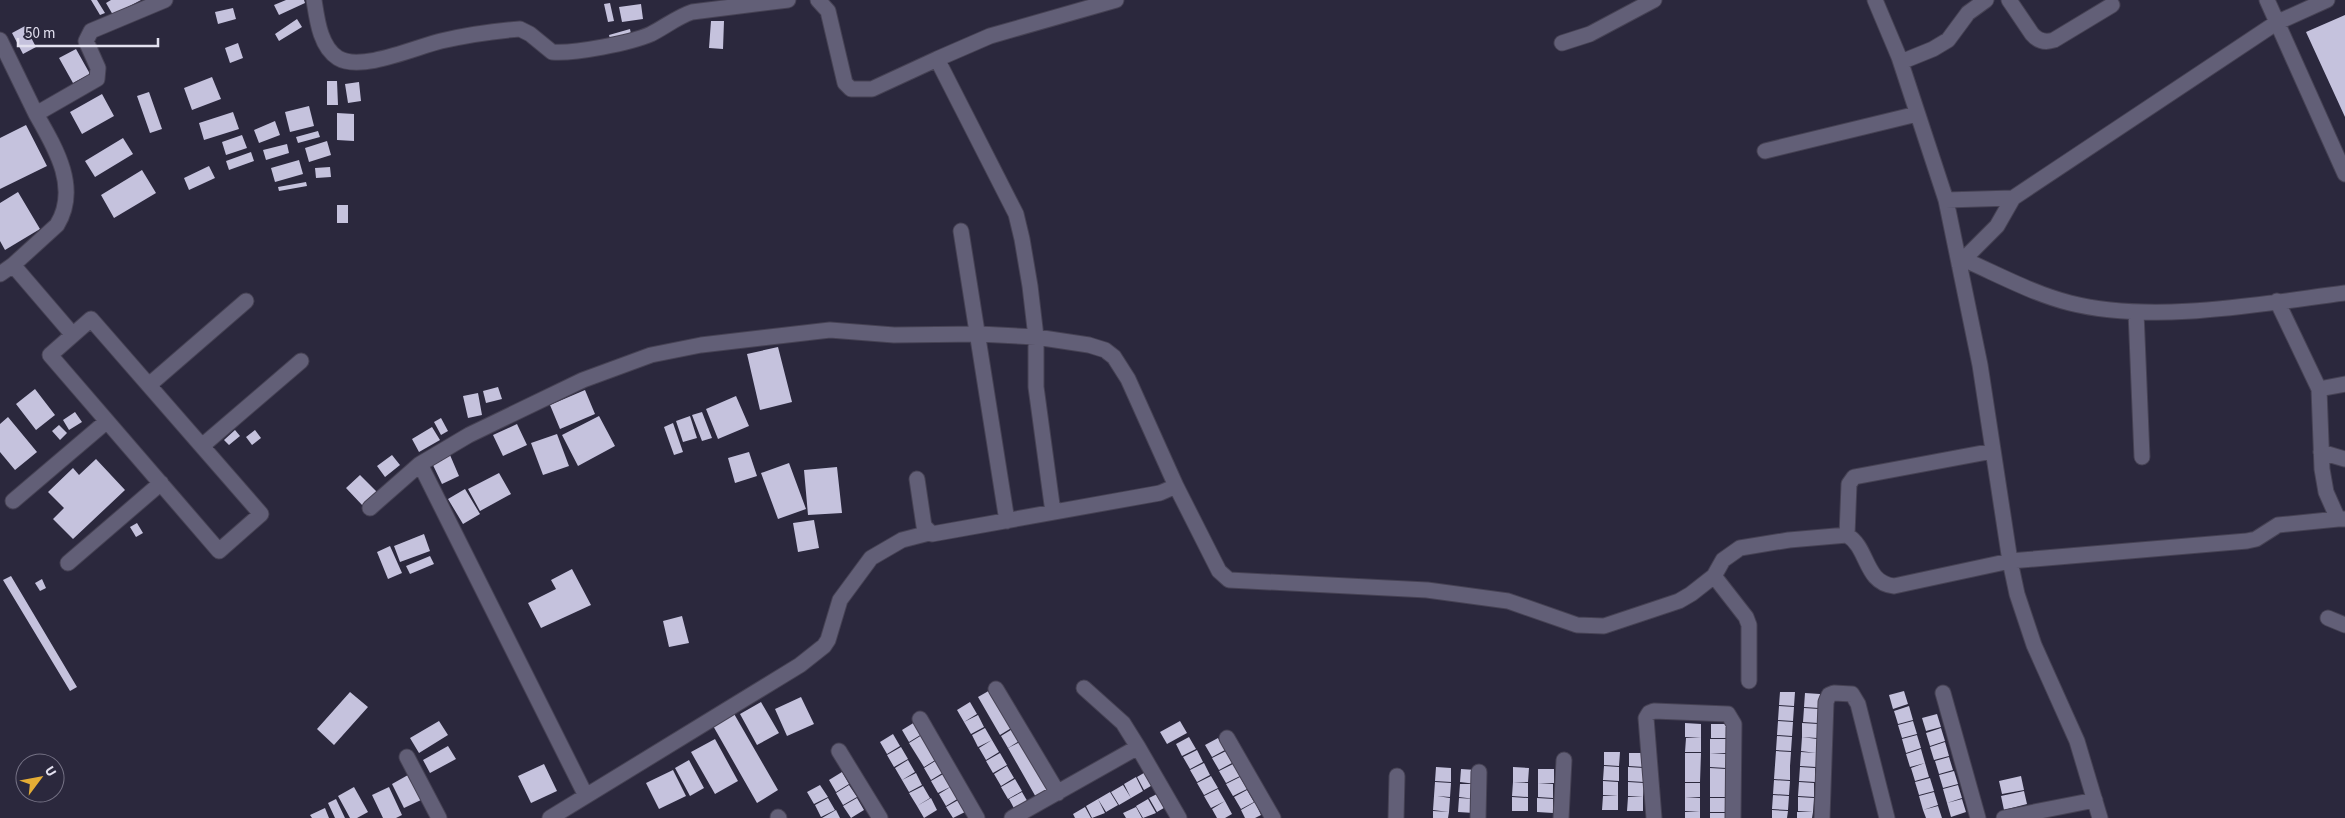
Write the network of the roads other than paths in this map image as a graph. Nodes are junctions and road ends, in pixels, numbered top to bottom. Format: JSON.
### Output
{"nodes":[{"id":1,"x":165,"y":0,"type":"edge"},
{"id":2,"x":314,"y":0,"type":"edge"},
{"id":3,"x":788,"y":0,"type":"edge"},
{"id":4,"x":818,"y":0,"type":"edge"},
{"id":5,"x":1116,"y":0,"type":"edge"},
{"id":6,"x":1654,"y":0,"type":"edge"},
{"id":7,"x":1875,"y":0,"type":"edge"},
{"id":8,"x":1986,"y":0,"type":"edge"},
{"id":9,"x":2009,"y":0,"type":"edge"},
{"id":10,"x":2267,"y":0,"type":"edge"},
{"id":11,"x":2327,"y":0,"type":"edge"},
{"id":12,"x":2112,"y":5,"type":"dead end"},
{"id":13,"x":2276,"y":23,"type":"junction"},
{"id":14,"x":0,"y":40,"type":"edge"},
{"id":15,"x":1562,"y":43,"type":"dead end"},
{"id":16,"x":937,"y":59,"type":"junction"},
{"id":17,"x":1901,"y":62,"type":"junction"},
{"id":18,"x":36,"y":114,"type":"junction"},
{"id":19,"x":1917,"y":114,"type":"junction"},
{"id":20,"x":1765,"y":151,"type":"dead end"},
{"id":21,"x":2345,"y":174,"type":"edge"},
{"id":22,"x":2014,"y":198,"type":"junction"},
{"id":23,"x":1946,"y":200,"type":"junction"},
{"id":24,"x":961,"y":231,"type":"dead end"},
{"id":25,"x":1962,"y":262,"type":"junction"},
{"id":26,"x":6,"y":270,"type":"edge"},
{"id":27,"x":2345,"y":293,"type":"edge"},
{"id":28,"x":246,"y":302,"type":"dead end"},
{"id":29,"x":2277,"y":302,"type":"junction"},
{"id":30,"x":2136,"y":312,"type":"junction"},
{"id":31,"x":979,"y":334,"type":"junction"},
{"id":32,"x":73,"y":335,"type":"junction"},
{"id":33,"x":1036,"y":337,"type":"junction"},
{"id":34,"x":301,"y":361,"type":"dead end"},
{"id":35,"x":2345,"y":384,"type":"edge"},
{"id":36,"x":149,"y":385,"type":"junction"},
{"id":37,"x":2319,"y":389,"type":"junction"},
{"id":38,"x":107,"y":421,"type":"junction"},
{"id":39,"x":202,"y":446,"type":"junction"},
{"id":40,"x":1993,"y":451,"type":"junction"},
{"id":41,"x":2321,"y":452,"type":"junction"},
{"id":42,"x":2142,"y":457,"type":"dead end"},
{"id":43,"x":2345,"y":459,"type":"edge"},
{"id":44,"x":420,"y":464,"type":"junction"},
{"id":45,"x":917,"y":479,"type":"dead end"},
{"id":46,"x":160,"y":483,"type":"junction"},
{"id":47,"x":1176,"y":486,"type":"junction"},
{"id":48,"x":14,"y":502,"type":"dead end"},
{"id":49,"x":370,"y":508,"type":"dead end"},
{"id":50,"x":1053,"y":512,"type":"junction"},
{"id":51,"x":2342,"y":519,"type":"edge"},
{"id":52,"x":1007,"y":521,"type":"junction"},
{"id":53,"x":929,"y":533,"type":"junction"},
{"id":54,"x":1847,"y":535,"type":"junction"},
{"id":55,"x":2010,"y":561,"type":"junction"},
{"id":56,"x":68,"y":563,"type":"dead end"},
{"id":57,"x":1714,"y":576,"type":"junction"},
{"id":58,"x":2328,"y":618,"type":"dead end"},
{"id":59,"x":2345,"y":625,"type":"edge"},
{"id":60,"x":1749,"y":681,"type":"dead end"},
{"id":61,"x":1084,"y":688,"type":"dead end"},
{"id":62,"x":996,"y":689,"type":"dead end"},
{"id":63,"x":1943,"y":693,"type":"dead end"},
{"id":64,"x":920,"y":720,"type":"dead end"},
{"id":65,"x":1227,"y":738,"type":"dead end"},
{"id":66,"x":1138,"y":747,"type":"junction"},
{"id":67,"x":839,"y":751,"type":"dead end"},
{"id":68,"x":408,"y":757,"type":"dead end"},
{"id":69,"x":1564,"y":760,"type":"dead end"},
{"id":70,"x":1480,"y":772,"type":"dead end"},
{"id":71,"x":1397,"y":776,"type":"dead end"},
{"id":72,"x":1058,"y":792,"type":"junction"},
{"id":73,"x":586,"y":796,"type":"junction"},
{"id":74,"x":2095,"y":800,"type":"junction"},
{"id":75,"x":439,"y":818,"type":"edge"},
{"id":76,"x":550,"y":818,"type":"edge"},
{"id":77,"x":880,"y":818,"type":"edge"},
{"id":78,"x":977,"y":818,"type":"edge"},
{"id":79,"x":1012,"y":818,"type":"edge"},
{"id":80,"x":1179,"y":818,"type":"edge"},
{"id":81,"x":1273,"y":818,"type":"edge"},
{"id":82,"x":1396,"y":818,"type":"edge"},
{"id":83,"x":1478,"y":818,"type":"edge"},
{"id":84,"x":1561,"y":818,"type":"edge"},
{"id":85,"x":1654,"y":818,"type":"edge"},
{"id":86,"x":1733,"y":818,"type":"edge"},
{"id":87,"x":1822,"y":818,"type":"edge"},
{"id":88,"x":1887,"y":818,"type":"edge"},
{"id":89,"x":1978,"y":818,"type":"edge"},
{"id":90,"x":2004,"y":818,"type":"edge"},
{"id":91,"x":2100,"y":818,"type":"edge"}],
"edges":[{"from":1,"to":18,"type":"street"},
{"from":2,"to":3,"type":"street"},
{"from":4,"to":16,"type":"street"},
{"from":5,"to":16,"type":"street"},
{"from":6,"to":15,"type":"street"},
{"from":7,"to":17,"type":"street"},
{"from":8,"to":17,"type":"street"},
{"from":9,"to":12,"type":"street"},
{"from":10,"to":13,"type":"street"},
{"from":11,"to":13,"type":"street"},
{"from":13,"to":21,"type":"street"},
{"from":13,"to":22,"type":"street"},
{"from":14,"to":18,"type":"street"},
{"from":16,"to":33,"type":"street"},
{"from":17,"to":19,"type":"street"},
{"from":18,"to":26,"type":"street"},
{"from":19,"to":20,"type":"street"},
{"from":19,"to":23,"type":"street"},
{"from":22,"to":23,"type":"street"},
{"from":22,"to":25,"type":"street"},
{"from":23,"to":25,"type":"street"},
{"from":24,"to":31,"type":"street"},
{"from":25,"to":30,"type":"street"},
{"from":25,"to":40,"type":"street"},
{"from":26,"to":32,"type":"street"},
{"from":27,"to":29,"type":"street"},
{"from":28,"to":36,"type":"street"},
{"from":29,"to":30,"type":"street"},
{"from":29,"to":37,"type":"street"},
{"from":30,"to":42,"type":"street"},
{"from":31,"to":33,"type":"street"},
{"from":31,"to":44,"type":"street"},
{"from":31,"to":52,"type":"street"},
{"from":32,"to":36,"type":"street"},
{"from":32,"to":38,"type":"street"},
{"from":33,"to":47,"type":"street"},
{"from":33,"to":50,"type":"street"},
{"from":34,"to":39,"type":"street"},
{"from":35,"to":37,"type":"street"},
{"from":36,"to":39,"type":"street"},
{"from":37,"to":41,"type":"street"},
{"from":38,"to":46,"type":"street"},
{"from":38,"to":48,"type":"street"},
{"from":39,"to":46,"type":"street"},
{"from":40,"to":54,"type":"street"},
{"from":40,"to":55,"type":"street"},
{"from":41,"to":43,"type":"street"},
{"from":41,"to":51,"type":"street"},
{"from":44,"to":49,"type":"street"},
{"from":44,"to":73,"type":"street"},
{"from":45,"to":53,"type":"street"},
{"from":46,"to":56,"type":"street"},
{"from":47,"to":50,"type":"street"},
{"from":47,"to":57,"type":"street"},
{"from":50,"to":52,"type":"street"},
{"from":51,"to":55,"type":"street"},
{"from":52,"to":53,"type":"street"},
{"from":53,"to":73,"type":"street"},
{"from":54,"to":55,"type":"street"},
{"from":54,"to":57,"type":"street"},
{"from":55,"to":74,"type":"street"},
{"from":57,"to":60,"type":"street"},
{"from":58,"to":59,"type":"street"},
{"from":61,"to":66,"type":"street"},
{"from":62,"to":72,"type":"street"},
{"from":63,"to":89,"type":"street"},
{"from":64,"to":78,"type":"street"},
{"from":65,"to":81,"type":"street"},
{"from":66,"to":72,"type":"street"},
{"from":66,"to":80,"type":"street"},
{"from":67,"to":77,"type":"street"},
{"from":68,"to":75,"type":"street"},
{"from":69,"to":84,"type":"street"},
{"from":70,"to":83,"type":"street"},
{"from":71,"to":82,"type":"street"},
{"from":72,"to":79,"type":"street"},
{"from":73,"to":76,"type":"street"},
{"from":74,"to":90,"type":"street"},
{"from":74,"to":91,"type":"street"},
{"from":85,"to":86,"type":"street"},
{"from":87,"to":88,"type":"street"}]}
